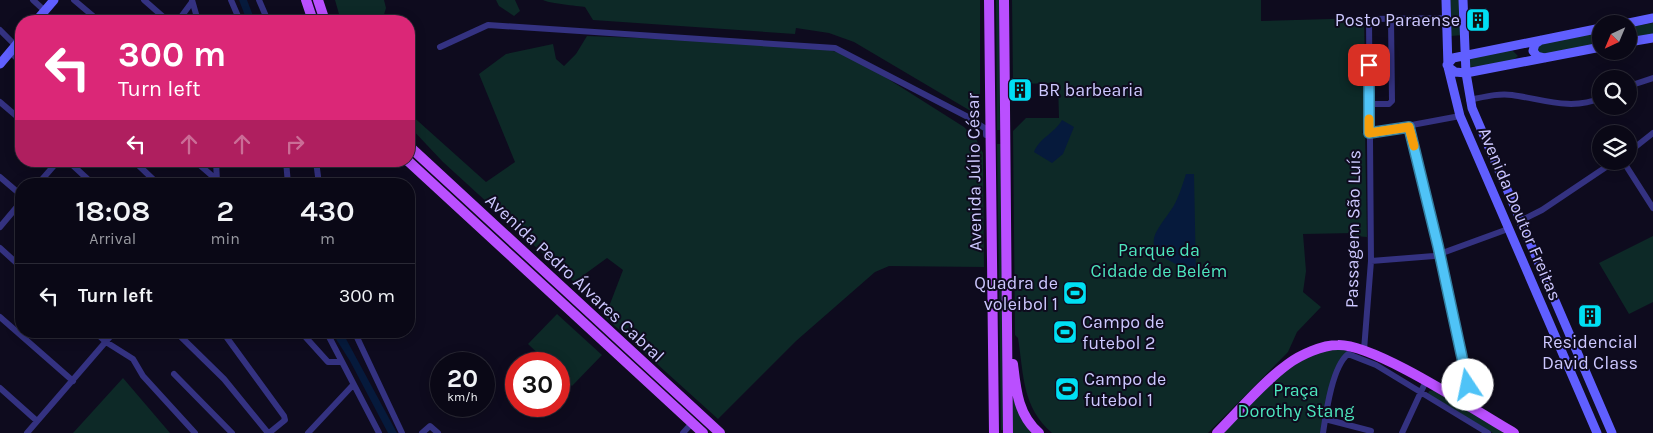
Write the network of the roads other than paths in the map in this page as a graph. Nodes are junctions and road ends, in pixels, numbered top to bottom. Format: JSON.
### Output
{"nodes":[{"id":1,"x":33,"y":0,"type":"edge"},
{"id":2,"x":54,"y":0,"type":"edge"},
{"id":3,"x":74,"y":0,"type":"edge"},
{"id":4,"x":144,"y":0,"type":"edge"},
{"id":5,"x":231,"y":0,"type":"edge"},
{"id":6,"x":258,"y":0,"type":"edge"},
{"id":7,"x":306,"y":0,"type":"edge"},
{"id":8,"x":318,"y":0,"type":"edge"},
{"id":9,"x":989,"y":0,"type":"edge"},
{"id":10,"x":1004,"y":0,"type":"edge"},
{"id":11,"x":1446,"y":0,"type":"edge"},
{"id":12,"x":1463,"y":0,"type":"edge"},
{"id":13,"x":192,"y":1,"type":"edge"},
{"id":14,"x":45,"y":11,"type":"junction"},
{"id":15,"x":41,"y":15,"type":"edge"},
{"id":16,"x":92,"y":15,"type":"edge"},
{"id":17,"x":161,"y":15,"type":"edge"},
{"id":18,"x":182,"y":15,"type":"edge"},
{"id":19,"x":196,"y":15,"type":"edge"},
{"id":20,"x":237,"y":15,"type":"edge"},
{"id":21,"x":265,"y":15,"type":"edge"},
{"id":22,"x":311,"y":15,"type":"edge"},
{"id":23,"x":323,"y":15,"type":"edge"},
{"id":24,"x":1446,"y":18,"type":"junction"},
{"id":25,"x":1653,"y":18,"type":"edge"},
{"id":26,"x":1391,"y":19,"type":"junction"},
{"id":27,"x":1638,"y":21,"type":"edge"},
{"id":28,"x":0,"y":30,"type":"edge"},
{"id":29,"x":1592,"y":30,"type":"edge"},
{"id":30,"x":1465,"y":36,"type":"junction"},
{"id":31,"x":1653,"y":38,"type":"edge"},
{"id":32,"x":1447,"y":40,"type":"junction"},
{"id":33,"x":1542,"y":40,"type":"junction"},
{"id":34,"x":1638,"y":40,"type":"edge"},
{"id":35,"x":15,"y":45,"type":"edge"},
{"id":36,"x":1510,"y":46,"type":"junction"},
{"id":37,"x":15,"y":47,"type":"edge"},
{"id":38,"x":440,"y":47,"type":"dead end"},
{"id":39,"x":1592,"y":50,"type":"edge"},
{"id":40,"x":1466,"y":56,"type":"junction"},
{"id":41,"x":1545,"y":58,"type":"junction"},
{"id":42,"x":1513,"y":63,"type":"junction"},
{"id":43,"x":0,"y":64,"type":"edge"},
{"id":44,"x":1448,"y":66,"type":"junction"},
{"id":45,"x":1466,"y":73,"type":"junction"},
{"id":46,"x":1653,"y":78,"type":"edge"},
{"id":47,"x":1637,"y":83,"type":"edge"},
{"id":48,"x":1469,"y":100,"type":"junction"},
{"id":49,"x":1592,"y":100,"type":"edge"},
{"id":50,"x":0,"y":102,"type":"edge"},
{"id":51,"x":1369,"y":104,"type":"junction"},
{"id":52,"x":15,"y":115,"type":"edge"},
{"id":53,"x":1460,"y":116,"type":"junction"},
{"id":54,"x":1409,"y":127,"type":"junction"},
{"id":55,"x":1369,"y":133,"type":"junction"},
{"id":56,"x":1653,"y":133,"type":"edge"},
{"id":57,"x":990,"y":141,"type":"junction"},
{"id":58,"x":1637,"y":146,"type":"edge"},
{"id":59,"x":415,"y":152,"type":"edge"},
{"id":60,"x":53,"y":167,"type":"edge"},
{"id":61,"x":75,"y":167,"type":"edge"},
{"id":62,"x":140,"y":167,"type":"edge"},
{"id":63,"x":201,"y":167,"type":"edge"},
{"id":64,"x":415,"y":167,"type":"edge"},
{"id":65,"x":1602,"y":170,"type":"edge"},
{"id":66,"x":1630,"y":170,"type":"edge"},
{"id":67,"x":0,"y":177,"type":"edge"},
{"id":68,"x":43,"y":178,"type":"edge"},
{"id":69,"x":86,"y":178,"type":"edge"},
{"id":70,"x":152,"y":178,"type":"edge"},
{"id":71,"x":213,"y":178,"type":"edge"},
{"id":72,"x":15,"y":190,"type":"edge"},
{"id":73,"x":1653,"y":208,"type":"edge"},
{"id":74,"x":15,"y":209,"type":"edge"},
{"id":75,"x":1520,"y":221,"type":"junction"},
{"id":76,"x":0,"y":227,"type":"edge"},
{"id":77,"x":1508,"y":229,"type":"junction"},
{"id":78,"x":0,"y":248,"type":"edge"},
{"id":79,"x":1440,"y":254,"type":"junction"},
{"id":80,"x":1370,"y":261,"type":"junction"},
{"id":81,"x":15,"y":262,"type":"edge"},
{"id":82,"x":0,"y":317,"type":"edge"},
{"id":83,"x":1007,"y":324,"type":"junction"},
{"id":84,"x":15,"y":330,"type":"edge"},
{"id":85,"x":24,"y":338,"type":"edge"},
{"id":86,"x":102,"y":338,"type":"edge"},
{"id":87,"x":109,"y":338,"type":"edge"},
{"id":88,"x":182,"y":338,"type":"edge"},
{"id":89,"x":227,"y":338,"type":"edge"},
{"id":90,"x":306,"y":338,"type":"edge"},
{"id":91,"x":329,"y":338,"type":"edge"},
{"id":92,"x":357,"y":338,"type":"edge"},
{"id":93,"x":106,"y":342,"type":"junction"},
{"id":94,"x":1364,"y":350,"type":"junction"},
{"id":95,"x":1581,"y":361,"type":"junction"},
{"id":96,"x":341,"y":362,"type":"junction"},
{"id":97,"x":1568,"y":365,"type":"junction"},
{"id":98,"x":174,"y":374,"type":"dead end"},
{"id":99,"x":73,"y":381,"type":"junction"},
{"id":100,"x":1426,"y":382,"type":"junction"},
{"id":101,"x":1590,"y":382,"type":"junction"},
{"id":102,"x":353,"y":385,"type":"junction"},
{"id":103,"x":1577,"y":387,"type":"junction"},
{"id":104,"x":0,"y":388,"type":"edge"},
{"id":105,"x":1421,"y":393,"type":"junction"},
{"id":106,"x":1471,"y":408,"type":"junction"},
{"id":107,"x":994,"y":414,"type":"junction"},
{"id":108,"x":1325,"y":419,"type":"junction"},
{"id":109,"x":37,"y":421,"type":"junction"},
{"id":110,"x":692,"y":423,"type":"junction"},
{"id":111,"x":1371,"y":431,"type":"dead end"},
{"id":112,"x":1511,"y":432,"type":"edge"},
{"id":113,"x":27,"y":433,"type":"edge"},
{"id":114,"x":195,"y":433,"type":"edge"},
{"id":115,"x":232,"y":433,"type":"edge"},
{"id":116,"x":268,"y":433,"type":"edge"},
{"id":117,"x":308,"y":433,"type":"edge"},
{"id":118,"x":380,"y":433,"type":"edge"},
{"id":119,"x":402,"y":433,"type":"edge"},
{"id":120,"x":422,"y":433,"type":"edge"},
{"id":121,"x":438,"y":433,"type":"edge"},
{"id":122,"x":683,"y":433,"type":"edge"},
{"id":123,"x":703,"y":433,"type":"edge"},
{"id":124,"x":720,"y":433,"type":"edge"},
{"id":125,"x":986,"y":433,"type":"edge"},
{"id":126,"x":994,"y":433,"type":"edge"},
{"id":127,"x":1008,"y":433,"type":"edge"},
{"id":128,"x":1039,"y":433,"type":"edge"},
{"id":129,"x":1217,"y":433,"type":"edge"},
{"id":130,"x":1323,"y":433,"type":"edge"},
{"id":131,"x":1402,"y":433,"type":"edge"},
{"id":132,"x":1488,"y":433,"type":"edge"},
{"id":133,"x":1597,"y":433,"type":"edge"},
{"id":134,"x":1612,"y":433,"type":"edge"}],
"edges":[{"from":1,"to":14,"type":"street"},
{"from":2,"to":14,"type":"main road"},
{"from":3,"to":16,"type":"street"},
{"from":4,"to":17,"type":"street"},
{"from":5,"to":20,"type":"street"},
{"from":6,"to":21,"type":"street"},
{"from":7,"to":22,"type":"main road"},
{"from":8,"to":23,"type":"main road"},
{"from":9,"to":57,"type":"main road","name":"Avenida Júlio César"},
{"from":10,"to":83,"type":"main road","name":"Avenida Júlio César"},
{"from":11,"to":24,"type":"main road","name":"Avenida Doutor Freitas"},
{"from":12,"to":30,"type":"main road","name":"Avenida Doutor Freitas"},
{"from":13,"to":18,"type":"street"},
{"from":13,"to":19,"type":"street"},
{"from":14,"to":15,"type":"main road"},
{"from":24,"to":26,"type":"street"},
{"from":24,"to":32,"type":"main road","name":"Avenida Doutor Freitas"},
{"from":25,"to":27,"type":"main road"},
{"from":26,"to":51,"type":"street"},
{"from":26,"to":51,"type":"street","name":"Passagem São Luís"},
{"from":28,"to":35,"type":"street"},
{"from":29,"to":33,"type":"main road"},
{"from":30,"to":32,"type":"main road"},
{"from":30,"to":40,"type":"main road","name":"Avenida Doutor Freitas"},
{"from":31,"to":34,"type":"main road"},
{"from":32,"to":44,"type":"main road","name":"Avenida Doutor Freitas"},
{"from":33,"to":36,"type":"main road"},
{"from":33,"to":41,"type":"main road"},
{"from":36,"to":40,"type":"main road"},
{"from":36,"to":42,"type":"main road"},
{"from":37,"to":43,"type":"main road"},
{"from":38,"to":57,"type":"street"},
{"from":39,"to":41,"type":"main road"},
{"from":40,"to":44,"type":"main road"},
{"from":40,"to":45,"type":"main road","name":"Avenida Doutor Freitas"},
{"from":41,"to":42,"type":"main road"},
{"from":42,"to":45,"type":"main road"},
{"from":44,"to":45,"type":"main road"},
{"from":44,"to":53,"type":"main road","name":"Avenida Doutor Freitas"},
{"from":45,"to":48,"type":"main road","name":"Avenida Doutor Freitas"},
{"from":46,"to":47,"type":"street"},
{"from":48,"to":49,"type":"street"},
{"from":48,"to":75,"type":"main road","name":"Avenida Doutor Freitas"},
{"from":50,"to":52,"type":"street"},
{"from":51,"to":55,"type":"street","name":"Passagem São Luís"},
{"from":53,"to":54,"type":"street"},
{"from":53,"to":77,"type":"main road","name":"Avenida Doutor Freitas"},
{"from":54,"to":55,"type":"street"},
{"from":54,"to":79,"type":"street"},
{"from":55,"to":80,"type":"street","name":"Passagem São Luís"},
{"from":56,"to":58,"type":"street"},
{"from":57,"to":107,"type":"main road","name":"Avenida Júlio César"},
{"from":59,"to":124,"type":"main road","name":"Avenida Pedro Álvares Cabral"},
{"from":60,"to":68,"type":"street"},
{"from":61,"to":69,"type":"street"},
{"from":62,"to":70,"type":"street"},
{"from":63,"to":71,"type":"street"},
{"from":64,"to":110,"type":"main road","name":"Avenida Pedro Álvares Cabral"},
{"from":65,"to":75,"type":"street"},
{"from":66,"to":73,"type":"street"},
{"from":67,"to":72,"type":"street"},
{"from":74,"to":76,"type":"street"},
{"from":75,"to":95,"type":"main road","name":"Avenida Doutor Freitas"},
{"from":77,"to":79,"type":"street"},
{"from":77,"to":97,"type":"main road","name":"Avenida Doutor Freitas"},
{"from":78,"to":81,"type":"street"},
{"from":79,"to":80,"type":"street"},
{"from":79,"to":106,"type":"street"},
{"from":80,"to":94,"type":"street","name":"Passagem São Luís"},
{"from":82,"to":84,"type":"street"},
{"from":83,"to":127,"type":"main road","name":"Avenida Júlio César"},
{"from":83,"to":128,"type":"main road"},
{"from":85,"to":99,"type":"street"},
{"from":86,"to":93,"type":"street"},
{"from":87,"to":93,"type":"street"},
{"from":88,"to":116,"type":"street"},
{"from":89,"to":116,"type":"street"},
{"from":90,"to":96,"type":"street"},
{"from":91,"to":96,"type":"street"},
{"from":92,"to":119,"type":"street"},
{"from":93,"to":99,"type":"street"},
{"from":93,"to":114,"type":"street"},
{"from":94,"to":100,"type":"main road"},
{"from":94,"to":129,"type":"main road"},
{"from":95,"to":97,"type":"main road"},
{"from":95,"to":101,"type":"main road","name":"Avenida Doutor Freitas"},
{"from":96,"to":102,"type":"street"},
{"from":97,"to":103,"type":"main road","name":"Avenida Doutor Freitas"},
{"from":98,"to":115,"type":"street"},
{"from":99,"to":109,"type":"street"},
{"from":100,"to":105,"type":"street"},
{"from":100,"to":106,"type":"main road"},
{"from":101,"to":103,"type":"main road"},
{"from":101,"to":134,"type":"main road","name":"Avenida Doutor Freitas"},
{"from":102,"to":117,"type":"street"},
{"from":102,"to":118,"type":"street"},
{"from":103,"to":133,"type":"main road","name":"Avenida Doutor Freitas"},
{"from":104,"to":109,"type":"street"},
{"from":105,"to":108,"type":"street"},
{"from":105,"to":131,"type":"street"},
{"from":105,"to":132,"type":"street"},
{"from":106,"to":112,"type":"main road"},
{"from":107,"to":125,"type":"main road"},
{"from":107,"to":126,"type":"main road","name":"Avenida Júlio César"},
{"from":108,"to":111,"type":"street"},
{"from":108,"to":130,"type":"street"},
{"from":109,"to":113,"type":"street"},
{"from":110,"to":122,"type":"street"},
{"from":110,"to":123,"type":"main road","name":"Avenida Pedro Álvares Cabral"},
{"from":120,"to":121,"type":"street"}]}
